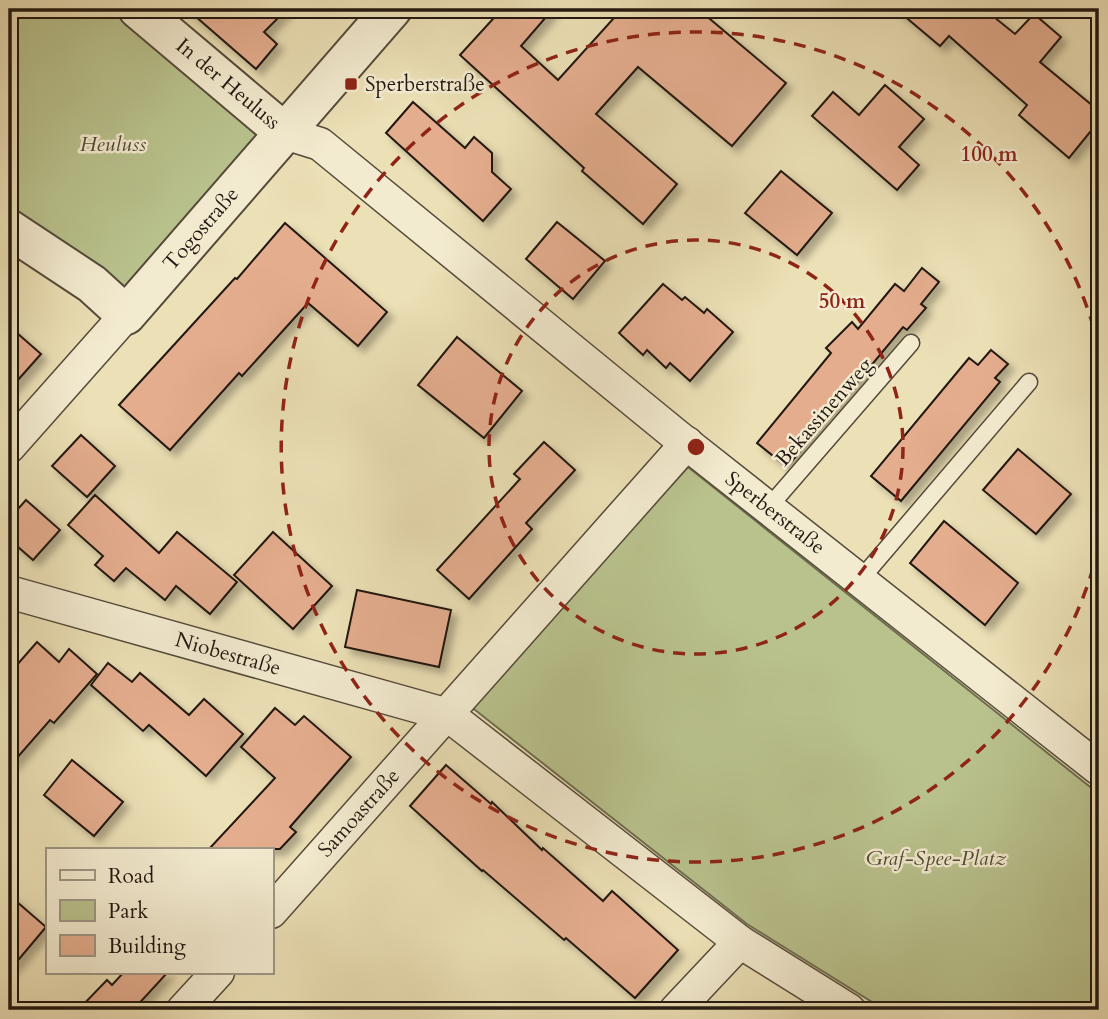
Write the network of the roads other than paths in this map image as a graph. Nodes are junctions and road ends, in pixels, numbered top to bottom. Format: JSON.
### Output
{"nodes":[{"id":1,"x":138,"y":9,"type":"edge"},
{"id":2,"x":392,"y":9,"type":"edge"},
{"id":3,"x":285,"y":133,"type":"junction"},
{"id":4,"x":9,"y":229,"type":"edge"},
{"id":5,"x":126,"y":315,"type":"junction"},
{"id":6,"x":911,"y":343,"type":"dead end"},
{"id":7,"x":1029,"y":382,"type":"dead end"},
{"id":8,"x":687,"y":443,"type":"junction"},
{"id":9,"x":9,"y":447,"type":"edge"},
{"id":10,"x":768,"y":508,"type":"junction"},
{"id":11,"x":860,"y":580,"type":"junction"},
{"id":12,"x":9,"y":593,"type":"edge"},
{"id":13,"x":448,"y":715,"type":"junction"},
{"id":14,"x":1099,"y":769,"type":"edge"},
{"id":15,"x":273,"y":910,"type":"edge"},
{"id":16,"x":740,"y":942,"type":"junction"},
{"id":17,"x":216,"y":974,"type":"edge"},
{"id":18,"x":183,"y":1010,"type":"edge"},
{"id":19,"x":676,"y":1010,"type":"edge"},
{"id":20,"x":849,"y":1010,"type":"edge"}],
"edges":[{"from":1,"to":3,"type":"street","name":"In der Heuluss"},
{"from":2,"to":3,"type":"street","name":"Togostraße"},
{"from":3,"to":5,"type":"street","name":"Togostraße"},
{"from":3,"to":8,"type":"street","name":"Sperberstraße"},
{"from":4,"to":5,"type":"street"},
{"from":5,"to":9,"type":"street","name":"Togostraße"},
{"from":6,"to":10,"type":"lane","name":"Bekassinenweg"},
{"from":7,"to":11,"type":"lane"},
{"from":8,"to":10,"type":"street","name":"Sperberstraße"},
{"from":8,"to":13,"type":"street"},
{"from":10,"to":11,"type":"street","name":"Sperberstraße"},
{"from":11,"to":14,"type":"street","name":"Sperberstraße"},
{"from":12,"to":13,"type":"street","name":"Niobestraße"},
{"from":13,"to":15,"type":"street","name":"Samoastraße"},
{"from":13,"to":16,"type":"street"},
{"from":16,"to":19,"type":"street"},
{"from":16,"to":20,"type":"street"},
{"from":17,"to":18,"type":"street"}]}
